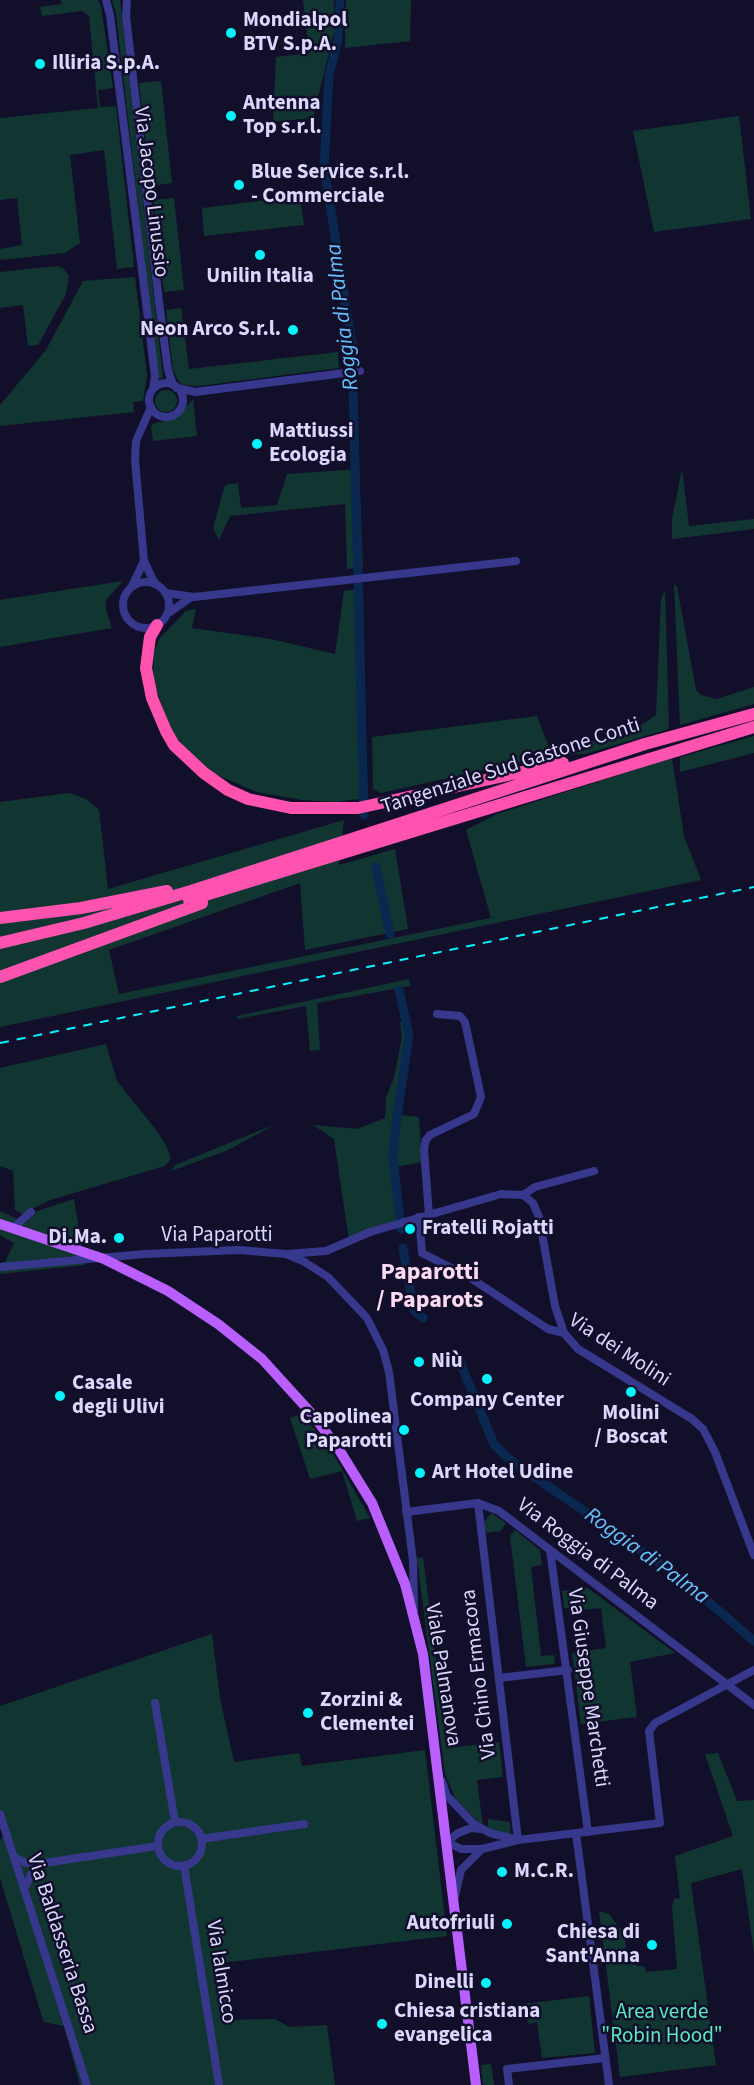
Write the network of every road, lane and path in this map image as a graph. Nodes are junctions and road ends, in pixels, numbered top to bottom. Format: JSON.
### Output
{"nodes":[{"id":1,"x":106,"y":0,"type":"edge"},
{"id":2,"x":127,"y":0,"type":"edge"},
{"id":3,"x":355,"y":371,"type":"dead end"},
{"id":4,"x":175,"y":387,"type":"junction"},
{"id":5,"x":153,"y":389,"type":"junction"},
{"id":6,"x":195,"y":392,"type":"junction"},
{"id":7,"x":182,"y":401,"type":"junction"},
{"id":8,"x":151,"y":407,"type":"junction"},
{"id":9,"x":166,"y":417,"type":"junction"},
{"id":10,"x":141,"y":429,"type":"junction"},
{"id":11,"x":144,"y":561,"type":"junction"},
{"id":12,"x":516,"y":561,"type":"dead end"},
{"id":13,"x":155,"y":584,"type":"junction"},
{"id":14,"x":132,"y":586,"type":"junction"},
{"id":15,"x":166,"y":593,"type":"junction"},
{"id":16,"x":194,"y":597,"type":"junction"},
{"id":17,"x":167,"y":614,"type":"junction"},
{"id":18,"x":158,"y":625,"type":"junction"},
{"id":19,"x":754,"y":714,"type":"edge"},
{"id":20,"x":754,"y":728,"type":"edge"},
{"id":21,"x":645,"y":744,"type":"junction"},
{"id":22,"x":327,"y":859,"type":"junction"},
{"id":23,"x":280,"y":860,"type":"junction"},
{"id":24,"x":0,"y":918,"type":"edge"},
{"id":25,"x":0,"y":943,"type":"edge"},
{"id":26,"x":0,"y":951,"type":"edge"},
{"id":27,"x":0,"y":977,"type":"edge"},
{"id":28,"x":437,"y":1014,"type":"dead end"},
{"id":29,"x":594,"y":1171,"type":"dead end"},
{"id":30,"x":523,"y":1196,"type":"junction"},
{"id":31,"x":31,"y":1212,"type":"dead end"},
{"id":32,"x":429,"y":1215,"type":"junction"},
{"id":33,"x":419,"y":1217,"type":"junction"},
{"id":34,"x":0,"y":1224,"type":"edge"},
{"id":35,"x":13,"y":1228,"type":"junction"},
{"id":36,"x":286,"y":1254,"type":"junction"},
{"id":37,"x":104,"y":1259,"type":"junction"},
{"id":38,"x":0,"y":1267,"type":"edge"},
{"id":39,"x":564,"y":1333,"type":"junction"},
{"id":40,"x":478,"y":1503,"type":"junction"},
{"id":41,"x":406,"y":1512,"type":"junction"},
{"id":42,"x":550,"y":1550,"type":"junction"},
{"id":43,"x":754,"y":1556,"type":"edge"},
{"id":44,"x":414,"y":1611,"type":"junction"},
{"id":45,"x":568,"y":1670,"type":"junction"},
{"id":46,"x":754,"y":1671,"type":"edge"},
{"id":47,"x":499,"y":1678,"type":"junction"},
{"id":48,"x":729,"y":1684,"type":"junction"},
{"id":49,"x":155,"y":1703,"type":"dead end"},
{"id":50,"x":754,"y":1705,"type":"edge"},
{"id":51,"x":437,"y":1767,"type":"junction"},
{"id":52,"x":0,"y":1815,"type":"edge"},
{"id":53,"x":175,"y":1822,"type":"junction"},
{"id":54,"x":304,"y":1824,"type":"dead end"},
{"id":55,"x":483,"y":1829,"type":"junction"},
{"id":56,"x":588,"y":1832,"type":"junction"},
{"id":57,"x":576,"y":1833,"type":"junction"},
{"id":58,"x":201,"y":1839,"type":"junction"},
{"id":59,"x":518,"y":1840,"type":"junction"},
{"id":60,"x":447,"y":1842,"type":"junction"},
{"id":61,"x":158,"y":1846,"type":"junction"},
{"id":62,"x":482,"y":1849,"type":"junction"},
{"id":63,"x":14,"y":1857,"type":"junction"},
{"id":64,"x":44,"y":1863,"type":"junction"},
{"id":65,"x":184,"y":1865,"type":"junction"},
{"id":66,"x":24,"y":1890,"type":"junction"},
{"id":67,"x":454,"y":1903,"type":"junction"},
{"id":68,"x":605,"y":2058,"type":"junction"},
{"id":69,"x":87,"y":2085,"type":"edge"},
{"id":70,"x":219,"y":2085,"type":"edge"},
{"id":71,"x":476,"y":2085,"type":"edge"},
{"id":72,"x":509,"y":2085,"type":"edge"},
{"id":73,"x":609,"y":2085,"type":"edge"}],
"edges":[{"from":1,"to":5,"type":"street","name":"Via Jacopo Linussio"},
{"from":2,"to":4,"type":"street","name":"Via Jacopo Linussio"},
{"from":3,"to":6,"type":"street"},
{"from":4,"to":5,"type":"street"},
{"from":4,"to":6,"type":"street"},
{"from":4,"to":7,"type":"street","name":"Via Jacopo Linussio"},
{"from":5,"to":8,"type":"street","name":"Via Jacopo Linussio"},
{"from":6,"to":7,"type":"street"},
{"from":7,"to":9,"type":"street"},
{"from":8,"to":9,"type":"street"},
{"from":8,"to":10,"type":"street","name":"Via Jacopo Linussio"},
{"from":9,"to":10,"type":"street"},
{"from":10,"to":11,"type":"street","name":"Via Jacopo Linussio"},
{"from":11,"to":13,"type":"street","name":"Via Jacopo Linussio"},
{"from":11,"to":14,"type":"street"},
{"from":12,"to":16,"type":"street"},
{"from":13,"to":14,"type":"street"},
{"from":13,"to":15,"type":"street","name":"Via Jacopo Linussio"},
{"from":14,"to":18,"type":"street"},
{"from":15,"to":16,"type":"street"},
{"from":15,"to":17,"type":"street"},
{"from":16,"to":17,"type":"street"},
{"from":17,"to":18,"type":"street"},
{"from":18,"to":21,"type":"highway"},
{"from":19,"to":21,"type":"highway","name":"Tangenziale Sud Gastone Conti"},
{"from":20,"to":22,"type":"highway","name":"Tangenziale Sud Gastone Conti"},
{"from":21,"to":23,"type":"highway","name":"Tangenziale Sud Gastone Conti"},
{"from":22,"to":26,"type":"highway"},
{"from":22,"to":27,"type":"highway"},
{"from":23,"to":24,"type":"highway"},
{"from":23,"to":25,"type":"highway"},
{"from":28,"to":32,"type":"street"},
{"from":29,"to":30,"type":"street"},
{"from":30,"to":32,"type":"street"},
{"from":30,"to":39,"type":"street"},
{"from":31,"to":35,"type":"street"},
{"from":32,"to":33,"type":"street"},
{"from":33,"to":36,"type":"street"},
{"from":33,"to":39,"type":"street","name":"Via dei Molini"},
{"from":34,"to":35,"type":"main road","name":"Viale Palmanova"},
{"from":35,"to":37,"type":"main road","name":"Viale Palmanova"},
{"from":36,"to":37,"type":"street","name":"Via Paparotti"},
{"from":36,"to":41,"type":"street","name":"Via Paparotti"},
{"from":37,"to":38,"type":"street","name":"Via Paparotti"},
{"from":37,"to":44,"type":"main road","name":"Viale Palmanova"},
{"from":39,"to":43,"type":"street","name":"Via dei Molini"},
{"from":40,"to":41,"type":"street"},
{"from":40,"to":42,"type":"street","name":"Via Roggia di Palma"},
{"from":40,"to":47,"type":"street","name":"Via Chino Ermacora"},
{"from":41,"to":44,"type":"street","name":"Via Paparotti"},
{"from":42,"to":45,"type":"street","name":"Via Giuseppe Marchetti"},
{"from":42,"to":48,"type":"street","name":"Via Roggia di Palma"},
{"from":44,"to":51,"type":"main road","name":"Viale Palmanova"},
{"from":45,"to":47,"type":"street"},
{"from":45,"to":56,"type":"street","name":"Via Giuseppe Marchetti"},
{"from":46,"to":48,"type":"street"},
{"from":47,"to":59,"type":"street","name":"Via Chino Ermacora"},
{"from":48,"to":50,"type":"street","name":"Via Roggia di Palma"},
{"from":48,"to":56,"type":"street"},
{"from":49,"to":53,"type":"street"},
{"from":51,"to":55,"type":"street"},
{"from":51,"to":60,"type":"main road","name":"Viale Palmanova"},
{"from":52,"to":63,"type":"street","name":"Via Baldasseria Bassa"},
{"from":53,"to":58,"type":"street"},
{"from":53,"to":61,"type":"street"},
{"from":54,"to":58,"type":"street"},
{"from":55,"to":59,"type":"street"},
{"from":55,"to":60,"type":"street"},
{"from":56,"to":57,"type":"street"},
{"from":57,"to":59,"type":"street"},
{"from":57,"to":68,"type":"street"},
{"from":58,"to":65,"type":"street"},
{"from":59,"to":62,"type":"street"},
{"from":60,"to":62,"type":"street"},
{"from":60,"to":67,"type":"main road","name":"Viale Palmanova"},
{"from":61,"to":64,"type":"street"},
{"from":61,"to":65,"type":"street"},
{"from":62,"to":67,"type":"street"},
{"from":63,"to":64,"type":"street"},
{"from":63,"to":66,"type":"street","name":"Via Baldasseria Bassa"},
{"from":64,"to":66,"type":"street"},
{"from":65,"to":70,"type":"street","name":"Via Ialmicco"},
{"from":66,"to":69,"type":"street","name":"Via Baldasseria Bassa"},
{"from":67,"to":71,"type":"main road","name":"Viale Palmanova"},
{"from":68,"to":72,"type":"street"},
{"from":68,"to":73,"type":"street"}]}
